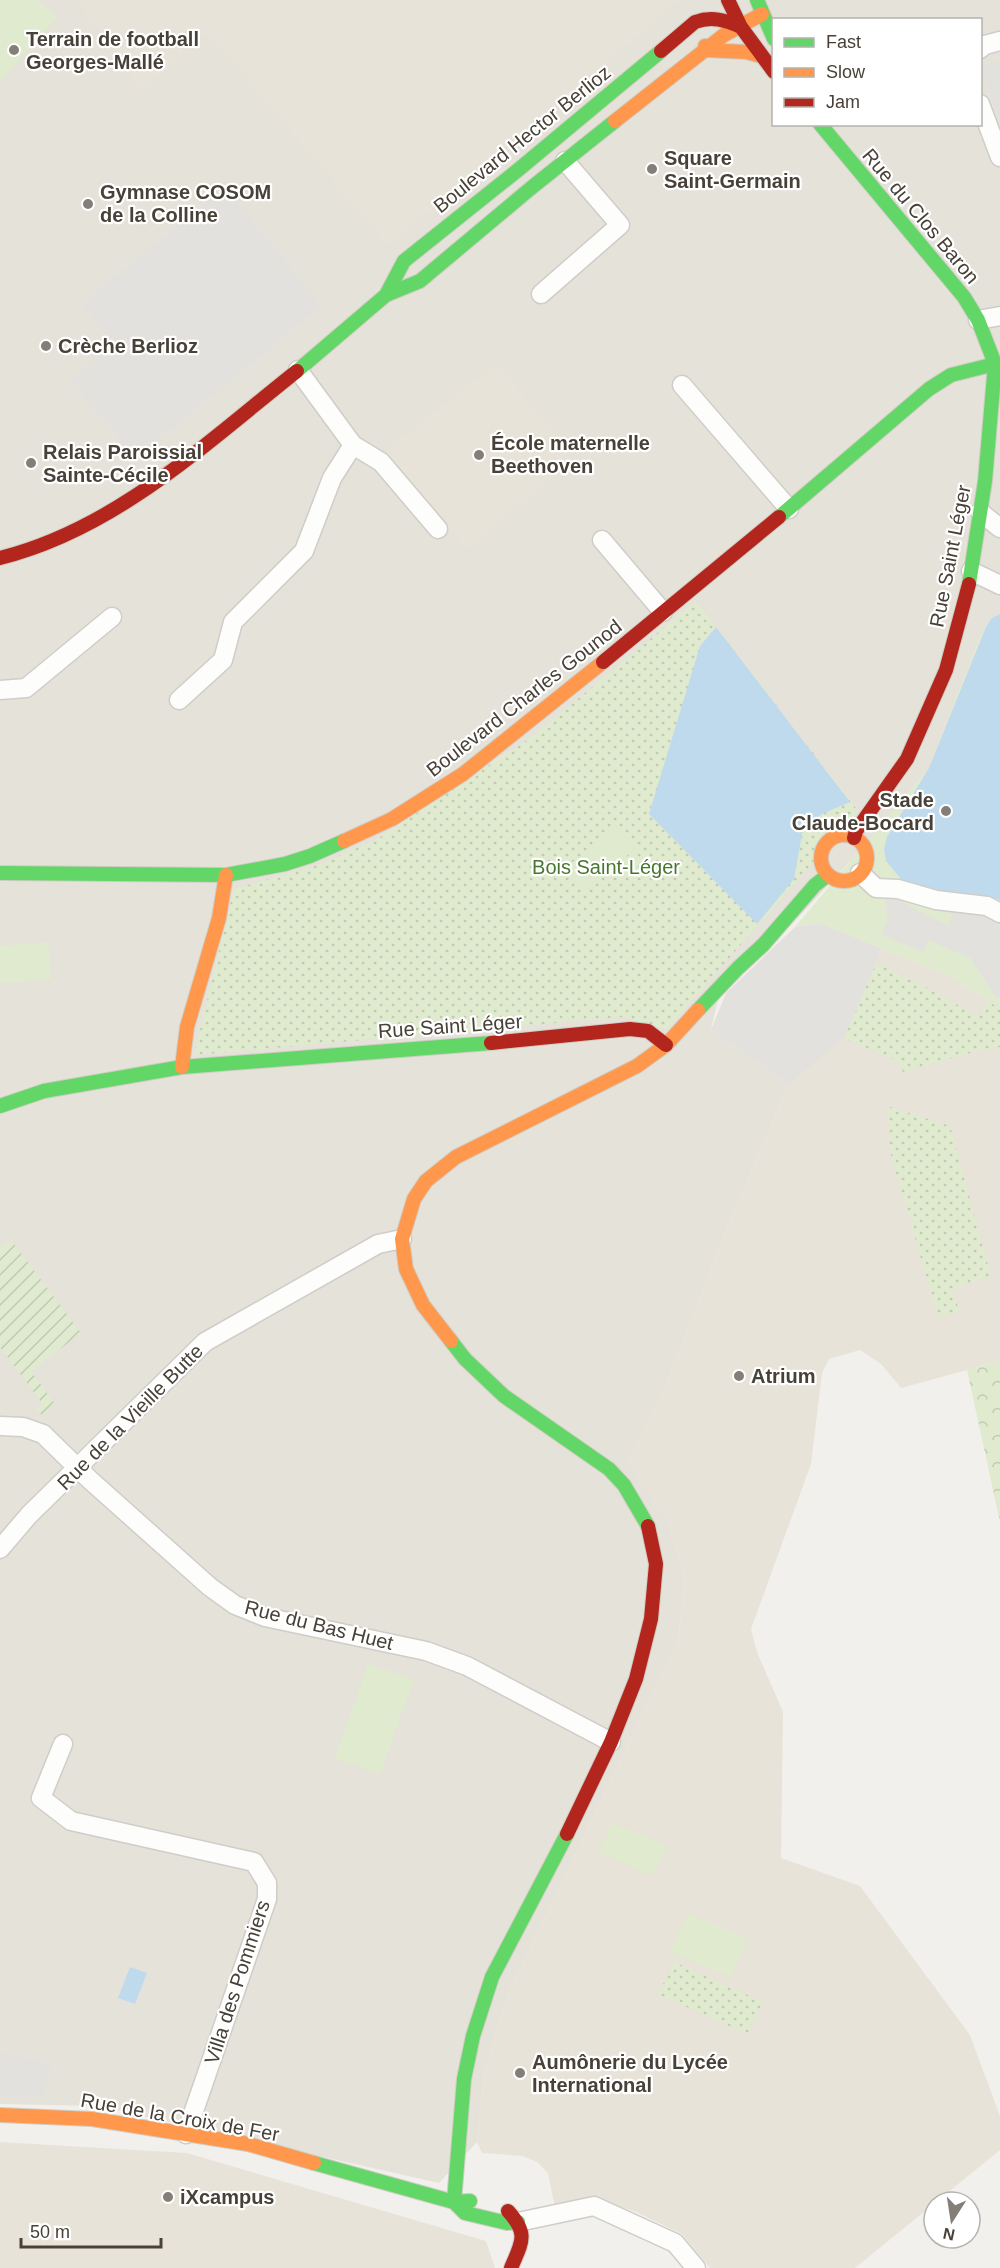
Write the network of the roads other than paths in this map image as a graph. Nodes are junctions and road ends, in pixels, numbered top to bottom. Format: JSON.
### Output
{"nodes":[{"id":1,"x":728,"y":0,"type":"edge"},
{"id":2,"x":757,"y":0,"type":"edge"},
{"id":3,"x":708,"y":1,"type":"edge"},
{"id":4,"x":762,"y":14,"type":"junction"},
{"id":5,"x":698,"y":21,"type":"junction"},
{"id":6,"x":741,"y":27,"type":"junction"},
{"id":7,"x":772,"y":35,"type":"edge"},
{"id":8,"x":1000,"y":41,"type":"edge"},
{"id":9,"x":982,"y":48,"type":"edge"},
{"id":10,"x":705,"y":50,"type":"junction"},
{"id":11,"x":761,"y":56,"type":"junction"},
{"id":12,"x":772,"y":70,"type":"edge"},
{"id":13,"x":982,"y":107,"type":"edge"},
{"id":14,"x":822,"y":126,"type":"edge"},
{"id":15,"x":1000,"y":157,"type":"edge"},
{"id":16,"x":565,"y":161,"type":"junction"},
{"id":17,"x":541,"y":294,"type":"dead end"},
{"id":18,"x":386,"y":295,"type":"junction"},
{"id":19,"x":1000,"y":316,"type":"edge"},
{"id":20,"x":978,"y":320,"type":"junction"},
{"id":21,"x":995,"y":364,"type":"junction"},
{"id":22,"x":298,"y":370,"type":"junction"},
{"id":23,"x":682,"y":385,"type":"dead end"},
{"id":24,"x":353,"y":445,"type":"junction"},
{"id":25,"x":789,"y":509,"type":"junction"},
{"id":26,"x":980,"y":513,"type":"junction"},
{"id":27,"x":1000,"y":528,"type":"edge"},
{"id":28,"x":438,"y":529,"type":"dead end"},
{"id":29,"x":602,"y":540,"type":"dead end"},
{"id":30,"x":0,"y":558,"type":"edge"},
{"id":31,"x":971,"y":571,"type":"junction"},
{"id":32,"x":1000,"y":585,"type":"edge"},
{"id":33,"x":663,"y":612,"type":"junction"},
{"id":34,"x":112,"y":617,"type":"dead end"},
{"id":35,"x":0,"y":690,"type":"edge"},
{"id":36,"x":179,"y":700,"type":"dead end"},
{"id":37,"x":854,"y":838,"type":"junction"},
{"id":38,"x":0,"y":873,"type":"edge"},
{"id":39,"x":860,"y":873,"type":"junction"},
{"id":40,"x":226,"y":875,"type":"junction"},
{"id":41,"x":828,"y":875,"type":"junction"},
{"id":42,"x":1000,"y":913,"type":"edge"},
{"id":43,"x":666,"y":1046,"type":"junction"},
{"id":44,"x":182,"y":1067,"type":"junction"},
{"id":45,"x":0,"y":1106,"type":"edge"},
{"id":46,"x":402,"y":1239,"type":"junction"},
{"id":47,"x":0,"y":1426,"type":"edge"},
{"id":48,"x":78,"y":1470,"type":"junction"},
{"id":49,"x":0,"y":1549,"type":"edge"},
{"id":50,"x":611,"y":1742,"type":"junction"},
{"id":51,"x":63,"y":1744,"type":"dead end"},
{"id":52,"x":0,"y":2115,"type":"edge"},
{"id":53,"x":186,"y":2134,"type":"junction"},
{"id":54,"x":454,"y":2202,"type":"junction"},
{"id":55,"x":518,"y":2222,"type":"junction"},
{"id":56,"x":511,"y":2268,"type":"edge"},
{"id":57,"x":696,"y":2268,"type":"edge"}],
"edges":[{"from":1,"to":6,"type":"street"},
{"from":2,"to":4,"type":"street"},
{"from":3,"to":5,"type":"street"},
{"from":4,"to":6,"type":"street","name":"Boulevard Hector Berlioz"},
{"from":4,"to":7,"type":"street"},
{"from":5,"to":6,"type":"street"},
{"from":5,"to":10,"type":"street"},
{"from":5,"to":18,"type":"street","name":"Boulevard Hector Berlioz"},
{"from":6,"to":10,"type":"street","name":"Boulevard Hector Berlioz"},
{"from":6,"to":11,"type":"street"},
{"from":8,"to":9,"type":"street"},
{"from":10,"to":11,"type":"street"},
{"from":10,"to":16,"type":"street","name":"Boulevard Hector Berlioz"},
{"from":11,"to":12,"type":"street"},
{"from":13,"to":15,"type":"street"},
{"from":14,"to":20,"type":"street","name":"Rue du Clos Baron"},
{"from":16,"to":17,"type":"street"},
{"from":16,"to":18,"type":"street","name":"Boulevard Hector Berlioz"},
{"from":18,"to":22,"type":"street","name":"Boulevard Hector Berlioz"},
{"from":19,"to":20,"type":"street"},
{"from":20,"to":21,"type":"street","name":"Rue du Clos Baron"},
{"from":21,"to":25,"type":"street","name":"Boulevard Charles Gounod"},
{"from":21,"to":26,"type":"street","name":"Rue Saint Léger"},
{"from":22,"to":24,"type":"street"},
{"from":22,"to":30,"type":"street","name":"Boulevard Hector Berlioz"},
{"from":23,"to":25,"type":"street"},
{"from":24,"to":28,"type":"street"},
{"from":24,"to":36,"type":"street"},
{"from":25,"to":33,"type":"street","name":"Boulevard Charles Gounod"},
{"from":26,"to":27,"type":"street"},
{"from":26,"to":31,"type":"street","name":"Rue Saint Léger"},
{"from":29,"to":33,"type":"street"},
{"from":31,"to":32,"type":"street"},
{"from":31,"to":37,"type":"street","name":"Rue Saint Léger"},
{"from":33,"to":40,"type":"street","name":"Boulevard Charles Gounod"},
{"from":34,"to":35,"type":"street"},
{"from":37,"to":39,"type":"street"},
{"from":37,"to":41,"type":"street"},
{"from":38,"to":40,"type":"street","name":"Boulevard Charles Gounod"},
{"from":39,"to":41,"type":"street"},
{"from":39,"to":42,"type":"street"},
{"from":40,"to":44,"type":"street"},
{"from":41,"to":43,"type":"street"},
{"from":43,"to":44,"type":"street","name":"Rue Saint Léger"},
{"from":43,"to":46,"type":"street"},
{"from":44,"to":45,"type":"street","name":"Rue Saint Léger"},
{"from":46,"to":48,"type":"street","name":"Rue de la Vieille Butte"},
{"from":46,"to":50,"type":"street"},
{"from":47,"to":48,"type":"street","name":"Rue du Bas Huet"},
{"from":48,"to":49,"type":"street","name":"Rue de la Vieille Butte"},
{"from":48,"to":50,"type":"street","name":"Rue du Bas Huet"},
{"from":50,"to":54,"type":"street"},
{"from":51,"to":53,"type":"street","name":"Villa des Pommiers"},
{"from":52,"to":53,"type":"street","name":"Rue de la Croix de Fer"},
{"from":53,"to":54,"type":"street","name":"Rue de la Croix de Fer"},
{"from":54,"to":55,"type":"street","name":"Rue de la Croix de Fer"},
{"from":55,"to":56,"type":"street"},
{"from":55,"to":57,"type":"street"}]}
